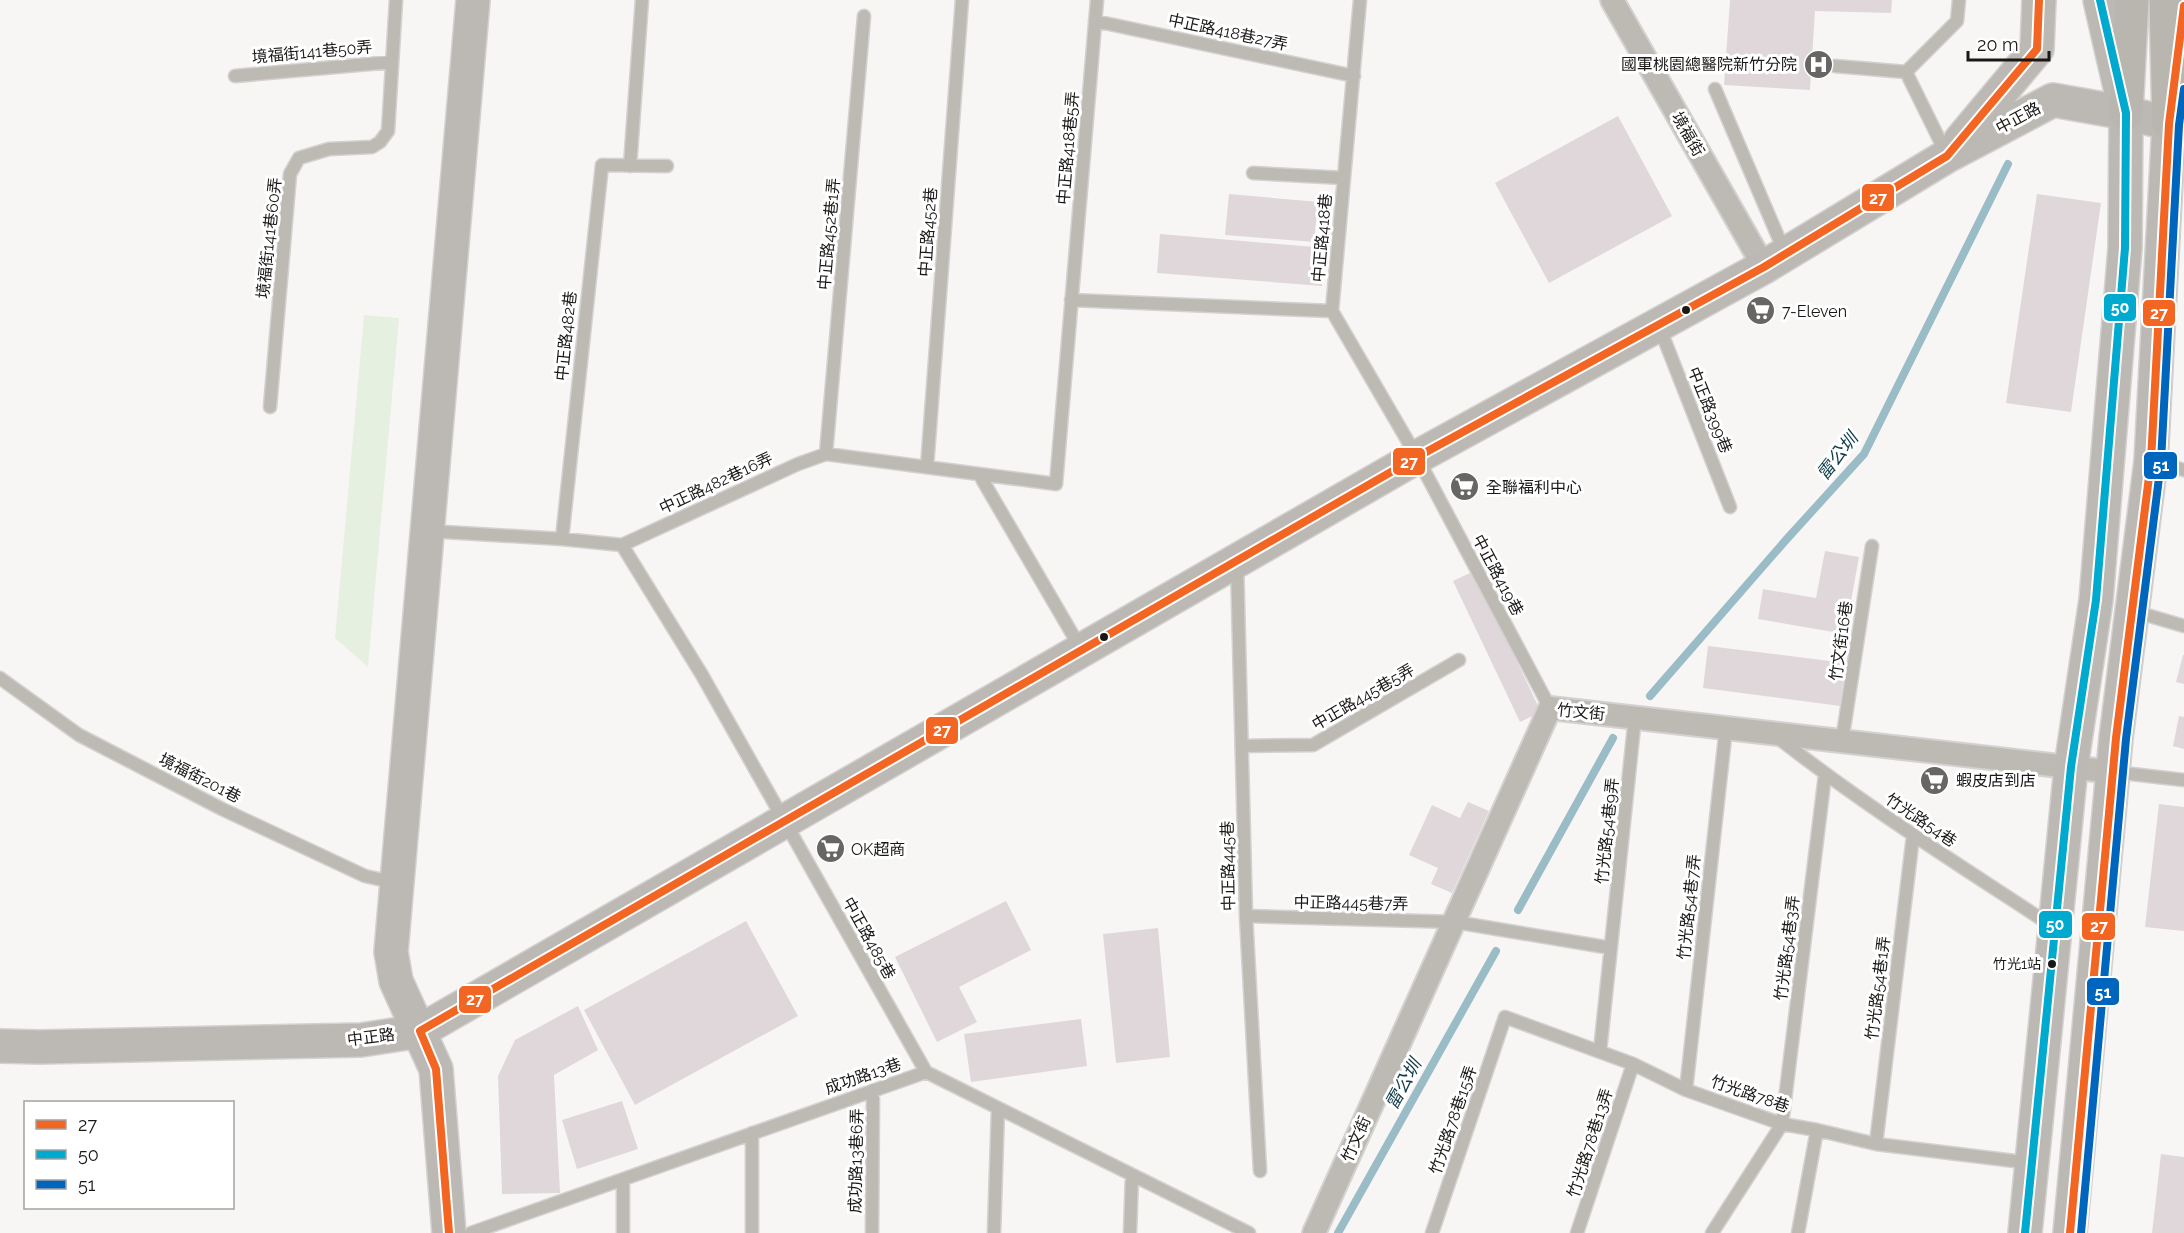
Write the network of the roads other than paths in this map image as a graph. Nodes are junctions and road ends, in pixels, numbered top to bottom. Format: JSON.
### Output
{"nodes":[{"id":1,"x":396,"y":0,"type":"edge"},
{"id":2,"x":473,"y":0,"type":"edge"},
{"id":3,"x":642,"y":0,"type":"edge"},
{"id":4,"x":962,"y":0,"type":"edge"},
{"id":5,"x":1097,"y":0,"type":"edge"},
{"id":6,"x":1360,"y":0,"type":"edge"},
{"id":7,"x":1612,"y":0,"type":"edge"},
{"id":8,"x":1959,"y":0,"type":"edge"},
{"id":9,"x":2039,"y":0,"type":"edge"},
{"id":10,"x":2100,"y":0,"type":"edge"},
{"id":11,"x":2132,"y":0,"type":"edge"},
{"id":12,"x":2166,"y":0,"type":"edge"},
{"id":13,"x":2184,"y":6,"type":"edge"},
{"id":14,"x":864,"y":16,"type":"dead end"},
{"id":15,"x":1095,"y":21,"type":"junction"},
{"id":16,"x":392,"y":62,"type":"junction"},
{"id":17,"x":1835,"y":66,"type":"dead end"},
{"id":18,"x":1906,"y":72,"type":"junction"},
{"id":19,"x":235,"y":76,"type":"dead end"},
{"id":20,"x":1353,"y":76,"type":"junction"},
{"id":21,"x":1715,"y":89,"type":"dead end"},
{"id":22,"x":2126,"y":113,"type":"junction"},
{"id":23,"x":2176,"y":126,"type":"edge"},
{"id":24,"x":1947,"y":156,"type":"junction"},
{"id":25,"x":630,"y":166,"type":"junction"},
{"id":26,"x":668,"y":166,"type":"dead end"},
{"id":27,"x":1253,"y":173,"type":"dead end"},
{"id":28,"x":1344,"y":178,"type":"junction"},
{"id":29,"x":1774,"y":261,"type":"junction"},
{"id":30,"x":1071,"y":300,"type":"junction"},
{"id":31,"x":1332,"y":311,"type":"junction"},
{"id":32,"x":1658,"y":325,"type":"junction"},
{"id":33,"x":270,"y":407,"type":"dead end"},
{"id":34,"x":826,"y":454,"type":"junction"},
{"id":35,"x":1417,"y":457,"type":"junction"},
{"id":36,"x":2151,"y":461,"type":"junction"},
{"id":37,"x":927,"y":467,"type":"junction"},
{"id":38,"x":2184,"y":470,"type":"edge"},
{"id":39,"x":979,"y":474,"type":"junction"},
{"id":40,"x":1730,"y":507,"type":"dead end"},
{"id":41,"x":428,"y":531,"type":"junction"},
{"id":42,"x":562,"y":539,"type":"junction"},
{"id":43,"x":622,"y":546,"type":"junction"},
{"id":44,"x":1872,"y":546,"type":"dead end"},
{"id":45,"x":1237,"y":561,"type":"junction"},
{"id":46,"x":2132,"y":611,"type":"junction"},
{"id":47,"x":2184,"y":626,"type":"edge"},
{"id":48,"x":1082,"y":650,"type":"junction"},
{"id":49,"x":1459,"y":660,"type":"dead end"},
{"id":50,"x":0,"y":678,"type":"edge"},
{"id":51,"x":1550,"y":708,"type":"junction"},
{"id":52,"x":1635,"y":717,"type":"junction"},
{"id":53,"x":1726,"y":728,"type":"junction"},
{"id":54,"x":1772,"y":733,"type":"junction"},
{"id":55,"x":1842,"y":741,"type":"junction"},
{"id":56,"x":1242,"y":746,"type":"junction"},
{"id":57,"x":2071,"y":767,"type":"junction"},
{"id":58,"x":2113,"y":772,"type":"junction"},
{"id":59,"x":1825,"y":775,"type":"junction"},
{"id":60,"x":2184,"y":780,"type":"edge"},
{"id":61,"x":784,"y":821,"type":"junction"},
{"id":62,"x":1913,"y":836,"type":"junction"},
{"id":63,"x":397,"y":884,"type":"junction"},
{"id":64,"x":1246,"y":916,"type":"junction"},
{"id":65,"x":1455,"y":922,"type":"junction"},
{"id":66,"x":2056,"y":930,"type":"junction"},
{"id":67,"x":1611,"y":948,"type":"junction"},
{"id":68,"x":1504,"y":1017,"type":"joint"},
{"id":69,"x":420,"y":1030,"type":"junction"},
{"id":70,"x":0,"y":1046,"type":"edge"},
{"id":71,"x":1600,"y":1051,"type":"junction"},
{"id":72,"x":1633,"y":1064,"type":"junction"},
{"id":73,"x":926,"y":1072,"type":"junction"},
{"id":74,"x":873,"y":1090,"type":"junction"},
{"id":75,"x":1686,"y":1090,"type":"junction"},
{"id":76,"x":998,"y":1108,"type":"junction"},
{"id":77,"x":1782,"y":1124,"type":"junction"},
{"id":78,"x":1817,"y":1130,"type":"junction"},
{"id":79,"x":752,"y":1133,"type":"junction"},
{"id":80,"x":1876,"y":1144,"type":"junction"},
{"id":81,"x":2032,"y":1163,"type":"junction"},
{"id":82,"x":1260,"y":1171,"type":"dead end"},
{"id":83,"x":1132,"y":1175,"type":"junction"},
{"id":84,"x":623,"y":1179,"type":"junction"},
{"id":85,"x":449,"y":1233,"type":"edge"},
{"id":86,"x":471,"y":1233,"type":"edge"},
{"id":87,"x":623,"y":1233,"type":"edge"},
{"id":88,"x":752,"y":1233,"type":"edge"},
{"id":89,"x":872,"y":1233,"type":"edge"},
{"id":90,"x":994,"y":1233,"type":"edge"},
{"id":91,"x":1130,"y":1233,"type":"edge"},
{"id":92,"x":1249,"y":1233,"type":"edge"},
{"id":93,"x":1314,"y":1233,"type":"edge"},
{"id":94,"x":1432,"y":1233,"type":"edge"},
{"id":95,"x":1578,"y":1233,"type":"edge"},
{"id":96,"x":1712,"y":1233,"type":"edge"},
{"id":97,"x":1798,"y":1233,"type":"edge"},
{"id":98,"x":2025,"y":1233,"type":"edge"},
{"id":99,"x":2070,"y":1233,"type":"edge"}],
"edges":[{"from":1,"to":16,"type":"lane","name":"境福街141巷60弄"},
{"from":2,"to":41,"type":"street"},
{"from":3,"to":25,"type":"lane"},
{"from":4,"to":37,"type":"lane","name":"中正路452巷"},
{"from":5,"to":15,"type":"lane","name":"中正路418巷5弄"},
{"from":6,"to":20,"type":"lane","name":"中正路418巷"},
{"from":7,"to":29,"type":"street","name":"境福街"},
{"from":8,"to":18,"type":"lane"},
{"from":9,"to":24,"type":"street"},
{"from":10,"to":22,"type":"street"},
{"from":11,"to":22,"type":"highway"},
{"from":12,"to":23,"type":"highway"},
{"from":13,"to":23,"type":"street"},
{"from":14,"to":34,"type":"lane","name":"中正路452巷1弄"},
{"from":15,"to":20,"type":"lane","name":"中正路418巷27弄"},
{"from":15,"to":30,"type":"lane","name":"中正路418巷5弄"},
{"from":16,"to":19,"type":"lane","name":"境福街141巷50弄"},
{"from":16,"to":33,"type":"lane","name":"境福街141巷60弄"},
{"from":17,"to":18,"type":"lane"},
{"from":18,"to":24,"type":"lane"},
{"from":20,"to":28,"type":"lane","name":"中正路418巷"},
{"from":21,"to":29,"type":"lane"},
{"from":22,"to":23,"type":"street","name":"中正路"},
{"from":22,"to":24,"type":"street","name":"中正路"},
{"from":22,"to":57,"type":"street"},
{"from":23,"to":36,"type":"street"},
{"from":24,"to":29,"type":"street","name":"中正路"},
{"from":25,"to":26,"type":"lane","name":"中正路482巷"},
{"from":25,"to":42,"type":"lane","name":"中正路482巷"},
{"from":27,"to":28,"type":"lane"},
{"from":28,"to":31,"type":"lane","name":"中正路418巷"},
{"from":29,"to":32,"type":"street","name":"中正路"},
{"from":30,"to":31,"type":"lane"},
{"from":30,"to":39,"type":"lane","name":"中正路418巷5弄"},
{"from":31,"to":35,"type":"lane"},
{"from":32,"to":35,"type":"street","name":"中正路"},
{"from":32,"to":40,"type":"lane","name":"中正路399巷"},
{"from":34,"to":37,"type":"lane"},
{"from":34,"to":43,"type":"lane","name":"中正路482巷16弄"},
{"from":35,"to":45,"type":"street","name":"中正路"},
{"from":35,"to":51,"type":"lane","name":"中正路419巷"},
{"from":36,"to":38,"type":"lane"},
{"from":36,"to":46,"type":"street"},
{"from":37,"to":39,"type":"lane"},
{"from":39,"to":48,"type":"lane"},
{"from":41,"to":42,"type":"lane"},
{"from":41,"to":63,"type":"street"},
{"from":42,"to":43,"type":"lane"},
{"from":43,"to":61,"type":"lane"},
{"from":44,"to":55,"type":"lane","name":"竹文街16巷"},
{"from":45,"to":48,"type":"street","name":"中正路"},
{"from":45,"to":56,"type":"lane","name":"中正路445巷"},
{"from":46,"to":47,"type":"lane"},
{"from":46,"to":58,"type":"street"},
{"from":48,"to":61,"type":"street","name":"中正路"},
{"from":49,"to":56,"type":"lane","name":"中正路445巷5弄"},
{"from":50,"to":63,"type":"lane","name":"境福街201巷"},
{"from":51,"to":52,"type":"street","name":"竹文街"},
{"from":51,"to":65,"type":"street","name":"竹文街"},
{"from":52,"to":53,"type":"street","name":"竹文街"},
{"from":52,"to":67,"type":"lane","name":"竹光路54巷9弄"},
{"from":53,"to":54,"type":"street","name":"竹文街"},
{"from":53,"to":75,"type":"lane","name":"竹光路54巷7弄"},
{"from":54,"to":55,"type":"street","name":"竹文街"},
{"from":54,"to":59,"type":"lane","name":"竹光路54巷"},
{"from":55,"to":57,"type":"street","name":"竹文街"},
{"from":56,"to":64,"type":"lane","name":"中正路445巷"},
{"from":57,"to":58,"type":"street","name":"竹文街"},
{"from":57,"to":66,"type":"street"},
{"from":58,"to":60,"type":"lane"},
{"from":58,"to":99,"type":"street"},
{"from":59,"to":62,"type":"lane","name":"竹光路54巷"},
{"from":59,"to":77,"type":"lane","name":"竹光路54巷3弄"},
{"from":61,"to":69,"type":"street","name":"中正路"},
{"from":61,"to":73,"type":"lane","name":"中正路485巷"},
{"from":62,"to":66,"type":"lane","name":"竹光路54巷"},
{"from":62,"to":80,"type":"lane","name":"竹光路54巷1弄"},
{"from":63,"to":69,"type":"street"},
{"from":64,"to":65,"type":"lane","name":"中正路445巷7弄"},
{"from":64,"to":82,"type":"lane","name":"中正路445巷"},
{"from":65,"to":67,"type":"lane"},
{"from":65,"to":93,"type":"street","name":"竹文街"},
{"from":66,"to":81,"type":"street"},
{"from":67,"to":71,"type":"lane","name":"竹光路54巷9弄"},
{"from":68,"to":71,"type":"lane","name":"竹光路78巷"},
{"from":68,"to":94,"type":"lane","name":"竹光路78巷15弄"},
{"from":69,"to":70,"type":"street","name":"中正路"},
{"from":69,"to":85,"type":"street"},
{"from":71,"to":72,"type":"lane","name":"竹光路78巷"},
{"from":72,"to":75,"type":"lane","name":"竹光路78巷"},
{"from":72,"to":95,"type":"lane","name":"竹光路78巷13弄"},
{"from":73,"to":74,"type":"lane","name":"成功路13巷"},
{"from":73,"to":76,"type":"lane","name":"成功路13巷"},
{"from":74,"to":79,"type":"lane","name":"成功路13巷"},
{"from":74,"to":89,"type":"lane","name":"成功路13巷6弄"},
{"from":75,"to":77,"type":"lane","name":"竹光路78巷"},
{"from":76,"to":83,"type":"lane","name":"成功路13巷"},
{"from":76,"to":90,"type":"lane"},
{"from":77,"to":78,"type":"lane","name":"竹光路78巷"},
{"from":77,"to":96,"type":"lane"},
{"from":78,"to":80,"type":"lane","name":"竹光路78巷"},
{"from":78,"to":97,"type":"lane"},
{"from":79,"to":84,"type":"lane","name":"成功路13巷"},
{"from":79,"to":88,"type":"lane"},
{"from":80,"to":81,"type":"lane","name":"竹光路78巷"},
{"from":81,"to":98,"type":"street"},
{"from":83,"to":91,"type":"lane"},
{"from":83,"to":92,"type":"lane","name":"成功路13巷"},
{"from":84,"to":86,"type":"lane","name":"成功路13巷"},
{"from":84,"to":87,"type":"lane"}]}
